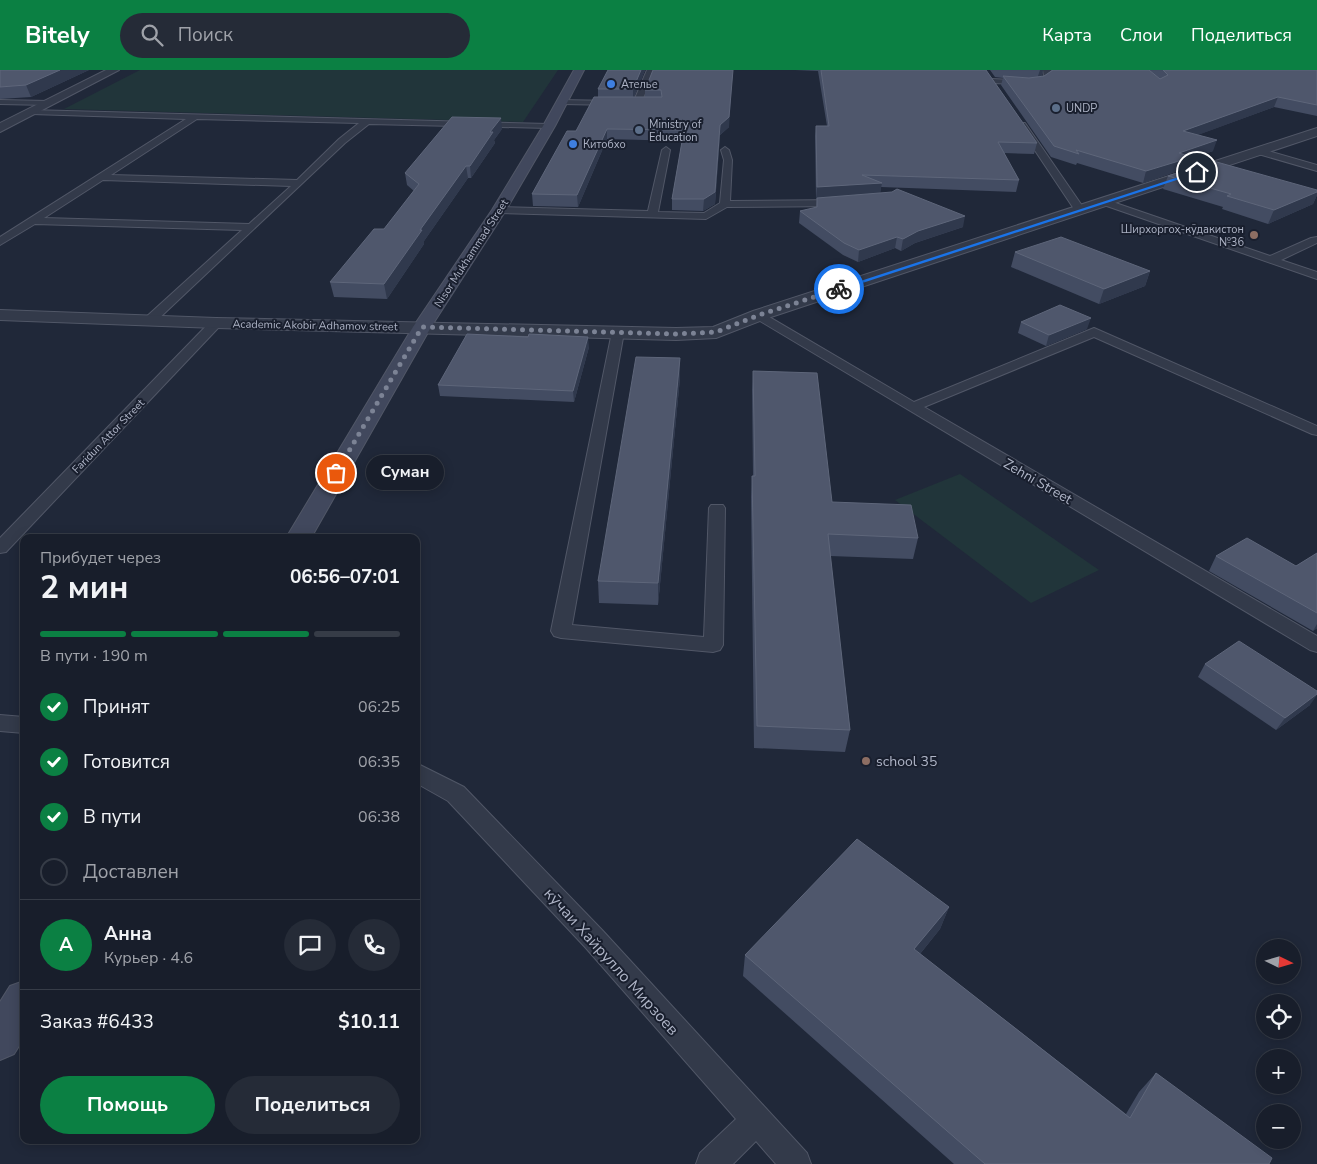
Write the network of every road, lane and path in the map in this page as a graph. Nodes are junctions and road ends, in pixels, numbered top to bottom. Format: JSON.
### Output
{"nodes":[{"id":1,"x":114,"y":70,"type":"edge"},
{"id":2,"x":579,"y":70,"type":"edge"},
{"id":3,"x":651,"y":70,"type":"edge"},
{"id":4,"x":1047,"y":70,"type":"edge"},
{"id":5,"x":992,"y":82,"type":"edge"},
{"id":6,"x":0,"y":102,"type":"edge"},
{"id":7,"x":562,"y":102,"type":"junction"},
{"id":8,"x":50,"y":103,"type":"junction"},
{"id":9,"x":32,"y":112,"type":"junction"},
{"id":10,"x":1015,"y":115,"type":"edge"},
{"id":11,"x":196,"y":116,"type":"junction"},
{"id":12,"x":367,"y":121,"type":"junction"},
{"id":13,"x":549,"y":126,"type":"junction"},
{"id":14,"x":0,"y":128,"type":"edge"},
{"id":15,"x":1317,"y":132,"type":"edge"},
{"id":16,"x":666,"y":150,"type":"edge"},
{"id":17,"x":725,"y":150,"type":"dead end"},
{"id":18,"x":1258,"y":151,"type":"junction"},
{"id":19,"x":1317,"y":168,"type":"edge"},
{"id":20,"x":101,"y":177,"type":"junction"},
{"id":21,"x":298,"y":184,"type":"junction"},
{"id":22,"x":852,"y":202,"type":"edge"},
{"id":23,"x":1104,"y":202,"type":"junction"},
{"id":24,"x":725,"y":204,"type":"junction"},
{"id":25,"x":500,"y":210,"type":"junction"},
{"id":26,"x":1080,"y":210,"type":"junction"},
{"id":27,"x":652,"y":215,"type":"junction"},
{"id":28,"x":34,"y":221,"type":"junction"},
{"id":29,"x":249,"y":228,"type":"junction"},
{"id":30,"x":1315,"y":240,"type":"dead end"},
{"id":31,"x":0,"y":242,"type":"edge"},
{"id":32,"x":1271,"y":260,"type":"junction"},
{"id":33,"x":1317,"y":276,"type":"edge"},
{"id":34,"x":0,"y":315,"type":"edge"},
{"id":35,"x":759,"y":315,"type":"junction"},
{"id":36,"x":149,"y":321,"type":"junction"},
{"id":37,"x":216,"y":323,"type":"junction"},
{"id":38,"x":422,"y":327,"type":"junction"},
{"id":39,"x":618,"y":332,"type":"junction"},
{"id":40,"x":913,"y":407,"type":"junction"},
{"id":41,"x":1317,"y":432,"type":"edge"},
{"id":42,"x":718,"y":508,"type":"dead end"},
{"id":43,"x":300,"y":534,"type":"edge"},
{"id":44,"x":0,"y":548,"type":"edge"},
{"id":45,"x":1317,"y":645,"type":"edge"},
{"id":46,"x":0,"y":723,"type":"edge"},
{"id":47,"x":20,"y":725,"type":"edge"},
{"id":48,"x":420,"y":774,"type":"edge"},
{"id":49,"x":20,"y":1007,"type":"edge"},
{"id":50,"x":0,"y":1040,"type":"edge"},
{"id":51,"x":756,"y":1120,"type":"junction"},
{"id":52,"x":711,"y":1164,"type":"edge"},
{"id":53,"x":796,"y":1164,"type":"edge"}],
"edges":[{"from":1,"to":8,"type":"street"},
{"from":2,"to":7,"type":"street","name":"Nisor Mukhammad Street"},
{"from":3,"to":7,"type":"lane"},
{"from":4,"to":5,"type":"lane"},
{"from":6,"to":8,"type":"lane"},
{"from":7,"to":13,"type":"street","name":"Nisor Mukhammad Street"},
{"from":8,"to":9,"type":"street"},
{"from":9,"to":11,"type":"lane"},
{"from":9,"to":14,"type":"street"},
{"from":10,"to":26,"type":"lane"},
{"from":11,"to":12,"type":"lane"},
{"from":11,"to":20,"type":"lane"},
{"from":12,"to":13,"type":"lane"},
{"from":12,"to":21,"type":"lane"},
{"from":13,"to":25,"type":"street","name":"Nisor Mukhammad Street"},
{"from":15,"to":18,"type":"street","name":"Academic Akobir Adhamov street"},
{"from":16,"to":27,"type":"lane"},
{"from":17,"to":24,"type":"lane"},
{"from":18,"to":19,"type":"lane"},
{"from":18,"to":23,"type":"street","name":"Academic Akobir Adhamov street"},
{"from":20,"to":21,"type":"lane"},
{"from":20,"to":28,"type":"lane"},
{"from":21,"to":29,"type":"lane"},
{"from":22,"to":24,"type":"lane"},
{"from":23,"to":26,"type":"street","name":"Academic Akobir Adhamov street"},
{"from":23,"to":32,"type":"lane"},
{"from":24,"to":27,"type":"lane"},
{"from":25,"to":27,"type":"lane"},
{"from":25,"to":38,"type":"street","name":"Nisor Mukhammad Street"},
{"from":26,"to":35,"type":"street","name":"Academic Akobir Adhamov street"},
{"from":28,"to":29,"type":"lane"},
{"from":28,"to":31,"type":"lane"},
{"from":29,"to":36,"type":"lane"},
{"from":30,"to":32,"type":"lane"},
{"from":32,"to":33,"type":"lane"},
{"from":34,"to":36,"type":"street","name":"Academic Akobir Adhamov street"},
{"from":35,"to":39,"type":"street","name":"Academic Akobir Adhamov street"},
{"from":35,"to":40,"type":"lane","name":"Zehni Street"},
{"from":36,"to":37,"type":"street","name":"Academic Akobir Adhamov street"},
{"from":37,"to":38,"type":"street","name":"Academic Akobir Adhamov street"},
{"from":37,"to":44,"type":"lane","name":"Faridun Attor Street"},
{"from":38,"to":39,"type":"street","name":"Academic Akobir Adhamov street"},
{"from":38,"to":43,"type":"street","name":"Nisor Mukhammad Street"},
{"from":39,"to":42,"type":"lane"},
{"from":40,"to":41,"type":"lane"},
{"from":40,"to":45,"type":"lane","name":"Zehni Street"},
{"from":46,"to":47,"type":"lane"},
{"from":48,"to":51,"type":"lane","name":"кӯчаи Хайрулло Мирзоев"},
{"from":49,"to":50,"type":"street"},
{"from":51,"to":52,"type":"lane"},
{"from":51,"to":53,"type":"lane","name":"кӯчаи Хайрулло Мирзоев"}]}
